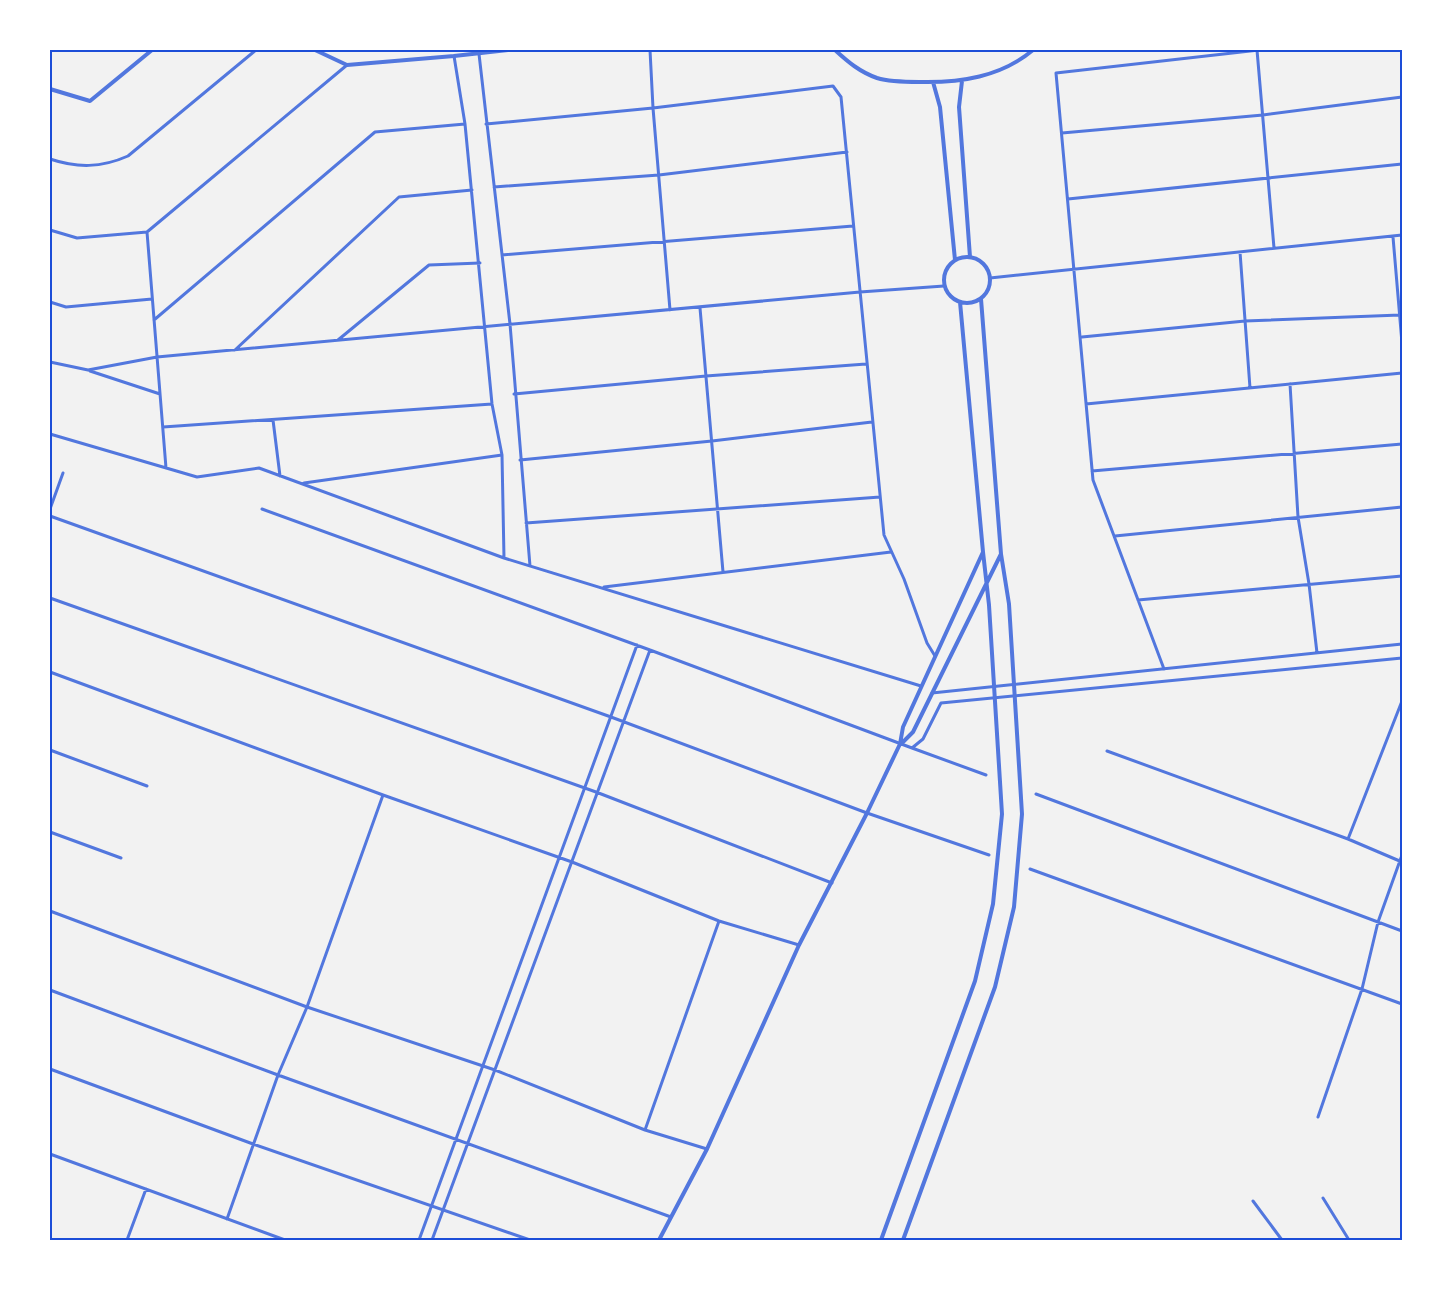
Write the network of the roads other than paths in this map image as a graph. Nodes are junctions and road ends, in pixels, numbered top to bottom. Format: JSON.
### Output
{"nodes":[{"id":1,"x":152,"y":50,"type":"edge"},
{"id":2,"x":256,"y":50,"type":"edge"},
{"id":3,"x":315,"y":50,"type":"edge"},
{"id":4,"x":508,"y":50,"type":"edge"},
{"id":5,"x":651,"y":50,"type":"edge"},
{"id":6,"x":835,"y":50,"type":"edge"},
{"id":7,"x":1033,"y":50,"type":"edge"},
{"id":8,"x":1258,"y":50,"type":"edge"},
{"id":9,"x":479,"y":52,"type":"junction"},
{"id":10,"x":454,"y":56,"type":"junction"},
{"id":11,"x":347,"y":65,"type":"junction"},
{"id":12,"x":962,"y":81,"type":"junction"},
{"id":13,"x":933,"y":82,"type":"junction"},
{"id":14,"x":50,"y":89,"type":"edge"},
{"id":15,"x":1402,"y":97,"type":"edge"},
{"id":16,"x":653,"y":108,"type":"junction"},
{"id":17,"x":1263,"y":115,"type":"junction"},
{"id":18,"x":465,"y":124,"type":"junction"},
{"id":19,"x":486,"y":124,"type":"junction"},
{"id":20,"x":1062,"y":133,"type":"junction"},
{"id":21,"x":847,"y":152,"type":"junction"},
{"id":22,"x":50,"y":159,"type":"edge"},
{"id":23,"x":1402,"y":164,"type":"edge"},
{"id":24,"x":659,"y":175,"type":"junction"},
{"id":25,"x":1268,"y":179,"type":"junction"},
{"id":26,"x":494,"y":187,"type":"junction"},
{"id":27,"x":472,"y":190,"type":"junction"},
{"id":28,"x":1068,"y":199,"type":"junction"},
{"id":29,"x":853,"y":226,"type":"junction"},
{"id":30,"x":50,"y":230,"type":"edge"},
{"id":31,"x":147,"y":232,"type":"junction"},
{"id":32,"x":1402,"y":235,"type":"edge"},
{"id":33,"x":1393,"y":236,"type":"junction"},
{"id":34,"x":665,"y":241,"type":"junction"},
{"id":35,"x":1274,"y":249,"type":"junction"},
{"id":36,"x":1240,"y":252,"type":"junction"},
{"id":37,"x":502,"y":255,"type":"junction"},
{"id":38,"x":970,"y":257,"type":"junction"},
{"id":39,"x":955,"y":260,"type":"junction"},
{"id":40,"x":480,"y":263,"type":"junction"},
{"id":41,"x":1075,"y":270,"type":"junction"},
{"id":42,"x":990,"y":278,"type":"junction"},
{"id":43,"x":944,"y":286,"type":"junction"},
{"id":44,"x":860,"y":292,"type":"junction"},
{"id":45,"x":153,"y":299,"type":"junction"},
{"id":46,"x":981,"y":299,"type":"junction"},
{"id":47,"x":50,"y":302,"type":"edge"},
{"id":48,"x":960,"y":302,"type":"junction"},
{"id":49,"x":700,"y":308,"type":"junction"},
{"id":50,"x":670,"y":310,"type":"junction"},
{"id":51,"x":1400,"y":315,"type":"junction"},
{"id":52,"x":154,"y":320,"type":"junction"},
{"id":53,"x":1245,"y":321,"type":"junction"},
{"id":54,"x":510,"y":324,"type":"junction"},
{"id":55,"x":486,"y":327,"type":"junction"},
{"id":56,"x":1081,"y":338,"type":"junction"},
{"id":57,"x":338,"y":340,"type":"junction"},
{"id":58,"x":1402,"y":343,"type":"edge"},
{"id":59,"x":235,"y":350,"type":"junction"},
{"id":60,"x":157,"y":357,"type":"junction"},
{"id":61,"x":50,"y":362,"type":"edge"},
{"id":62,"x":866,"y":364,"type":"junction"},
{"id":63,"x":88,"y":370,"type":"junction"},
{"id":64,"x":1402,"y":373,"type":"edge"},
{"id":65,"x":706,"y":376,"type":"junction"},
{"id":66,"x":1290,"y":384,"type":"junction"},
{"id":67,"x":1250,"y":388,"type":"junction"},
{"id":68,"x":160,"y":394,"type":"junction"},
{"id":69,"x":514,"y":394,"type":"junction"},
{"id":70,"x":492,"y":404,"type":"junction"},
{"id":71,"x":1086,"y":404,"type":"junction"},
{"id":72,"x":273,"y":420,"type":"junction"},
{"id":73,"x":872,"y":422,"type":"junction"},
{"id":74,"x":164,"y":428,"type":"junction"},
{"id":75,"x":50,"y":434,"type":"edge"},
{"id":76,"x":712,"y":441,"type":"junction"},
{"id":77,"x":1402,"y":444,"type":"edge"},
{"id":78,"x":1295,"y":453,"type":"junction"},
{"id":79,"x":502,"y":455,"type":"junction"},
{"id":80,"x":520,"y":460,"type":"junction"},
{"id":81,"x":166,"y":468,"type":"junction"},
{"id":82,"x":1092,"y":471,"type":"junction"},
{"id":83,"x":63,"y":473,"type":"dead end"},
{"id":84,"x":280,"y":476,"type":"junction"},
{"id":85,"x":302,"y":484,"type":"junction"},
{"id":86,"x":880,"y":497,"type":"junction"},
{"id":87,"x":1402,"y":507,"type":"edge"},
{"id":88,"x":50,"y":509,"type":"edge"},
{"id":89,"x":262,"y":509,"type":"dead end"},
{"id":90,"x":718,"y":509,"type":"junction"},
{"id":91,"x":50,"y":516,"type":"edge"},
{"id":92,"x":1298,"y":517,"type":"junction"},
{"id":93,"x":526,"y":523,"type":"junction"},
{"id":94,"x":1114,"y":536,"type":"junction"},
{"id":95,"x":891,"y":552,"type":"junction"},
{"id":96,"x":983,"y":552,"type":"junction"},
{"id":97,"x":1001,"y":554,"type":"junction"},
{"id":98,"x":504,"y":558,"type":"junction"},
{"id":99,"x":530,"y":566,"type":"junction"},
{"id":100,"x":723,"y":573,"type":"junction"},
{"id":101,"x":1402,"y":576,"type":"edge"},
{"id":102,"x":987,"y":583,"type":"junction"},
{"id":103,"x":1310,"y":584,"type":"junction"},
{"id":104,"x":600,"y":587,"type":"junction"},
{"id":105,"x":50,"y":598,"type":"edge"},
{"id":106,"x":1138,"y":600,"type":"junction"},
{"id":107,"x":1402,"y":644,"type":"edge"},
{"id":108,"x":637,"y":645,"type":"junction"},
{"id":109,"x":650,"y":650,"type":"junction"},
{"id":110,"x":1317,"y":653,"type":"junction"},
{"id":111,"x":935,"y":656,"type":"junction"},
{"id":112,"x":1402,"y":658,"type":"edge"},
{"id":113,"x":1164,"y":669,"type":"junction"},
{"id":114,"x":50,"y":672,"type":"edge"},
{"id":115,"x":1014,"y":684,"type":"junction"},
{"id":116,"x":994,"y":686,"type":"junction"},
{"id":117,"x":921,"y":687,"type":"junction"},
{"id":118,"x":932,"y":693,"type":"junction"},
{"id":119,"x":1015,"y":695,"type":"junction"},
{"id":120,"x":994,"y":698,"type":"junction"},
{"id":121,"x":1402,"y":701,"type":"edge"},
{"id":122,"x":611,"y":717,"type":"junction"},
{"id":123,"x":624,"y":722,"type":"junction"},
{"id":124,"x":900,"y":744,"type":"junction"},
{"id":125,"x":912,"y":748,"type":"junction"},
{"id":126,"x":50,"y":750,"type":"edge"},
{"id":127,"x":1107,"y":751,"type":"dead end"},
{"id":128,"x":986,"y":776,"type":"dead end"},
{"id":129,"x":147,"y":786,"type":"dead end"},
{"id":130,"x":585,"y":788,"type":"junction"},
{"id":131,"x":596,"y":792,"type":"junction"},
{"id":132,"x":1036,"y":794,"type":"dead end"},
{"id":133,"x":383,"y":795,"type":"junction"},
{"id":134,"x":867,"y":813,"type":"junction"},
{"id":135,"x":50,"y":832,"type":"edge"},
{"id":136,"x":1348,"y":839,"type":"junction"},
{"id":137,"x":989,"y":855,"type":"dead end"},
{"id":138,"x":1402,"y":855,"type":"edge"},
{"id":139,"x":559,"y":857,"type":"junction"},
{"id":140,"x":121,"y":858,"type":"dead end"},
{"id":141,"x":1401,"y":861,"type":"edge"},
{"id":142,"x":572,"y":862,"type":"junction"},
{"id":143,"x":1030,"y":869,"type":"dead end"},
{"id":144,"x":832,"y":883,"type":"junction"},
{"id":145,"x":50,"y":911,"type":"edge"},
{"id":146,"x":719,"y":921,"type":"junction"},
{"id":147,"x":1378,"y":922,"type":"junction"},
{"id":148,"x":1402,"y":931,"type":"edge"},
{"id":149,"x":799,"y":945,"type":"junction"},
{"id":150,"x":1362,"y":989,"type":"junction"},
{"id":151,"x":50,"y":990,"type":"edge"},
{"id":152,"x":1402,"y":1004,"type":"edge"},
{"id":153,"x":307,"y":1007,"type":"junction"},
{"id":154,"x":483,"y":1066,"type":"junction"},
{"id":155,"x":50,"y":1069,"type":"edge"},
{"id":156,"x":495,"y":1070,"type":"junction"},
{"id":157,"x":278,"y":1075,"type":"junction"},
{"id":158,"x":1318,"y":1117,"type":"dead end"},
{"id":159,"x":645,"y":1130,"type":"junction"},
{"id":160,"x":456,"y":1139,"type":"junction"},
{"id":161,"x":253,"y":1144,"type":"junction"},
{"id":162,"x":468,"y":1144,"type":"junction"},
{"id":163,"x":707,"y":1149,"type":"junction"},
{"id":164,"x":50,"y":1154,"type":"edge"},
{"id":165,"x":146,"y":1189,"type":"junction"},
{"id":166,"x":1323,"y":1198,"type":"dead end"},
{"id":167,"x":1253,"y":1201,"type":"dead end"},
{"id":168,"x":432,"y":1205,"type":"junction"},
{"id":169,"x":444,"y":1209,"type":"junction"},
{"id":170,"x":671,"y":1216,"type":"junction"},
{"id":171,"x":227,"y":1219,"type":"junction"},
{"id":172,"x":127,"y":1240,"type":"edge"},
{"id":173,"x":285,"y":1240,"type":"edge"},
{"id":174,"x":418,"y":1240,"type":"edge"},
{"id":175,"x":432,"y":1240,"type":"edge"},
{"id":176,"x":530,"y":1240,"type":"edge"},
{"id":177,"x":658,"y":1240,"type":"edge"},
{"id":178,"x":881,"y":1240,"type":"edge"},
{"id":179,"x":903,"y":1240,"type":"edge"},
{"id":180,"x":1282,"y":1240,"type":"edge"},
{"id":181,"x":1348,"y":1240,"type":"edge"}],
"edges":[{"from":1,"to":14,"type":"street"},
{"from":2,"to":22,"type":"street"},
{"from":3,"to":11,"type":"street"},
{"from":4,"to":9,"type":"street"},
{"from":5,"to":16,"type":"street"},
{"from":6,"to":13,"type":"street"},
{"from":7,"to":12,"type":"street"},
{"from":8,"to":17,"type":"street"},
{"from":8,"to":20,"type":"street"},
{"from":9,"to":10,"type":"street"},
{"from":9,"to":19,"type":"street"},
{"from":10,"to":11,"type":"street"},
{"from":10,"to":18,"type":"street"},
{"from":11,"to":31,"type":"street"},
{"from":12,"to":13,"type":"street"},
{"from":12,"to":38,"type":"street"},
{"from":13,"to":39,"type":"street"},
{"from":15,"to":17,"type":"street"},
{"from":16,"to":19,"type":"street"},
{"from":16,"to":21,"type":"street"},
{"from":16,"to":24,"type":"street"},
{"from":17,"to":20,"type":"street"},
{"from":17,"to":25,"type":"street"},
{"from":18,"to":27,"type":"street"},
{"from":18,"to":52,"type":"street"},
{"from":19,"to":26,"type":"street"},
{"from":20,"to":28,"type":"street"},
{"from":21,"to":24,"type":"street"},
{"from":21,"to":29,"type":"street"},
{"from":23,"to":25,"type":"street"},
{"from":24,"to":26,"type":"street"},
{"from":24,"to":34,"type":"street"},
{"from":25,"to":28,"type":"street"},
{"from":25,"to":35,"type":"street"},
{"from":26,"to":37,"type":"street"},
{"from":27,"to":40,"type":"street"},
{"from":27,"to":59,"type":"street"},
{"from":28,"to":41,"type":"street"},
{"from":29,"to":34,"type":"street"},
{"from":29,"to":44,"type":"street"},
{"from":30,"to":31,"type":"street"},
{"from":31,"to":45,"type":"street"},
{"from":32,"to":33,"type":"street"},
{"from":33,"to":35,"type":"street"},
{"from":33,"to":51,"type":"street"},
{"from":34,"to":37,"type":"street"},
{"from":34,"to":50,"type":"street"},
{"from":35,"to":36,"type":"street"},
{"from":36,"to":41,"type":"street"},
{"from":36,"to":53,"type":"street"},
{"from":37,"to":54,"type":"street"},
{"from":38,"to":39,"type":"street"},
{"from":38,"to":42,"type":"street"},
{"from":39,"to":43,"type":"street"},
{"from":40,"to":55,"type":"street"},
{"from":40,"to":57,"type":"street"},
{"from":41,"to":42,"type":"street"},
{"from":41,"to":56,"type":"street"},
{"from":42,"to":46,"type":"street"},
{"from":43,"to":44,"type":"street"},
{"from":43,"to":48,"type":"street"},
{"from":44,"to":49,"type":"street"},
{"from":44,"to":62,"type":"street"},
{"from":45,"to":47,"type":"street"},
{"from":45,"to":52,"type":"street"},
{"from":46,"to":48,"type":"street"},
{"from":46,"to":97,"type":"street"},
{"from":48,"to":96,"type":"street"},
{"from":49,"to":50,"type":"street"},
{"from":49,"to":65,"type":"street"},
{"from":50,"to":54,"type":"street"},
{"from":51,"to":53,"type":"street"},
{"from":51,"to":58,"type":"street"},
{"from":52,"to":60,"type":"street"},
{"from":53,"to":56,"type":"street"},
{"from":53,"to":67,"type":"street"},
{"from":54,"to":55,"type":"street"},
{"from":54,"to":69,"type":"street"},
{"from":55,"to":57,"type":"street"},
{"from":55,"to":70,"type":"street"},
{"from":56,"to":71,"type":"street"},
{"from":57,"to":59,"type":"street"},
{"from":59,"to":60,"type":"street"},
{"from":60,"to":63,"type":"street"},
{"from":60,"to":68,"type":"street"},
{"from":61,"to":63,"type":"street"},
{"from":62,"to":65,"type":"street"},
{"from":62,"to":73,"type":"street"},
{"from":63,"to":68,"type":"street"},
{"from":64,"to":66,"type":"street"},
{"from":65,"to":69,"type":"street"},
{"from":65,"to":76,"type":"street"},
{"from":66,"to":67,"type":"street"},
{"from":66,"to":78,"type":"street"},
{"from":67,"to":71,"type":"street"},
{"from":68,"to":74,"type":"street"},
{"from":69,"to":80,"type":"street"},
{"from":70,"to":72,"type":"street"},
{"from":70,"to":79,"type":"street"},
{"from":71,"to":82,"type":"street"},
{"from":72,"to":74,"type":"street"},
{"from":72,"to":84,"type":"street"},
{"from":73,"to":76,"type":"street"},
{"from":73,"to":86,"type":"street"},
{"from":74,"to":81,"type":"street"},
{"from":75,"to":81,"type":"street"},
{"from":76,"to":80,"type":"street"},
{"from":76,"to":90,"type":"street"},
{"from":77,"to":78,"type":"street"},
{"from":78,"to":82,"type":"street"},
{"from":78,"to":92,"type":"street"},
{"from":79,"to":85,"type":"street"},
{"from":79,"to":98,"type":"street"},
{"from":80,"to":93,"type":"street"},
{"from":81,"to":84,"type":"street"},
{"from":82,"to":94,"type":"street"},
{"from":83,"to":88,"type":"street"},
{"from":84,"to":85,"type":"street"},
{"from":85,"to":98,"type":"street"},
{"from":86,"to":90,"type":"street"},
{"from":86,"to":95,"type":"street"},
{"from":87,"to":92,"type":"street"},
{"from":89,"to":108,"type":"street"},
{"from":90,"to":93,"type":"street"},
{"from":90,"to":100,"type":"street"},
{"from":91,"to":122,"type":"street"},
{"from":92,"to":94,"type":"street"},
{"from":92,"to":103,"type":"street"},
{"from":93,"to":99,"type":"street"},
{"from":94,"to":106,"type":"street"},
{"from":95,"to":100,"type":"street"},
{"from":95,"to":111,"type":"street"},
{"from":96,"to":102,"type":"street"},
{"from":96,"to":111,"type":"street"},
{"from":97,"to":102,"type":"street"},
{"from":97,"to":115,"type":"street"},
{"from":98,"to":99,"type":"street"},
{"from":99,"to":104,"type":"street"},
{"from":100,"to":104,"type":"street"},
{"from":101,"to":103,"type":"street"},
{"from":102,"to":116,"type":"street"},
{"from":102,"to":118,"type":"street"},
{"from":103,"to":106,"type":"street"},
{"from":103,"to":110,"type":"street"},
{"from":104,"to":117,"type":"street"},
{"from":105,"to":130,"type":"street"},
{"from":106,"to":113,"type":"street"},
{"from":107,"to":110,"type":"street"},
{"from":108,"to":109,"type":"street"},
{"from":108,"to":122,"type":"street"},
{"from":109,"to":123,"type":"street"},
{"from":109,"to":124,"type":"street"},
{"from":110,"to":113,"type":"street"},
{"from":111,"to":117,"type":"street"},
{"from":112,"to":119,"type":"street"},
{"from":113,"to":115,"type":"street"},
{"from":114,"to":133,"type":"street"},
{"from":115,"to":116,"type":"street"},
{"from":115,"to":119,"type":"street"},
{"from":116,"to":118,"type":"street"},
{"from":116,"to":120,"type":"street"},
{"from":117,"to":124,"type":"street"},
{"from":118,"to":124,"type":"street"},
{"from":119,"to":120,"type":"street"},
{"from":119,"to":179,"type":"street"},
{"from":120,"to":125,"type":"street"},
{"from":120,"to":178,"type":"street"},
{"from":121,"to":136,"type":"street"},
{"from":122,"to":123,"type":"street"},
{"from":122,"to":130,"type":"street"},
{"from":123,"to":131,"type":"street"},
{"from":123,"to":134,"type":"street"},
{"from":124,"to":125,"type":"street"},
{"from":124,"to":134,"type":"street"},
{"from":125,"to":128,"type":"street"},
{"from":126,"to":129,"type":"street"},
{"from":127,"to":136,"type":"street"},
{"from":130,"to":131,"type":"street"},
{"from":130,"to":139,"type":"street"},
{"from":131,"to":142,"type":"street"},
{"from":131,"to":144,"type":"street"},
{"from":132,"to":147,"type":"street"},
{"from":133,"to":139,"type":"street"},
{"from":133,"to":153,"type":"street"},
{"from":134,"to":137,"type":"street"},
{"from":134,"to":144,"type":"street"},
{"from":135,"to":140,"type":"street"},
{"from":136,"to":141,"type":"street"},
{"from":138,"to":141,"type":"street"},
{"from":139,"to":142,"type":"street"},
{"from":139,"to":154,"type":"street"},
{"from":141,"to":147,"type":"street"},
{"from":142,"to":146,"type":"street"},
{"from":142,"to":156,"type":"street"},
{"from":143,"to":150,"type":"street"},
{"from":144,"to":149,"type":"street"},
{"from":145,"to":153,"type":"street"},
{"from":146,"to":149,"type":"street"},
{"from":146,"to":159,"type":"street"},
{"from":147,"to":148,"type":"street"},
{"from":147,"to":150,"type":"street"},
{"from":149,"to":163,"type":"street"},
{"from":150,"to":152,"type":"street"},
{"from":150,"to":158,"type":"street"},
{"from":151,"to":157,"type":"street"},
{"from":153,"to":154,"type":"street"},
{"from":153,"to":157,"type":"street"},
{"from":154,"to":156,"type":"street"},
{"from":154,"to":160,"type":"street"},
{"from":155,"to":161,"type":"street"},
{"from":156,"to":159,"type":"street"},
{"from":156,"to":162,"type":"street"},
{"from":157,"to":160,"type":"street"},
{"from":157,"to":161,"type":"street"},
{"from":159,"to":163,"type":"street"},
{"from":160,"to":162,"type":"street"},
{"from":160,"to":168,"type":"street"},
{"from":161,"to":168,"type":"street"},
{"from":161,"to":171,"type":"street"},
{"from":162,"to":169,"type":"street"},
{"from":162,"to":170,"type":"street"},
{"from":163,"to":170,"type":"street"},
{"from":164,"to":165,"type":"street"},
{"from":165,"to":171,"type":"street"},
{"from":165,"to":172,"type":"street"},
{"from":166,"to":181,"type":"street"},
{"from":167,"to":180,"type":"street"},
{"from":168,"to":169,"type":"street"},
{"from":168,"to":174,"type":"street"},
{"from":169,"to":175,"type":"street"},
{"from":169,"to":176,"type":"street"},
{"from":170,"to":177,"type":"street"},
{"from":171,"to":173,"type":"street"}]}
